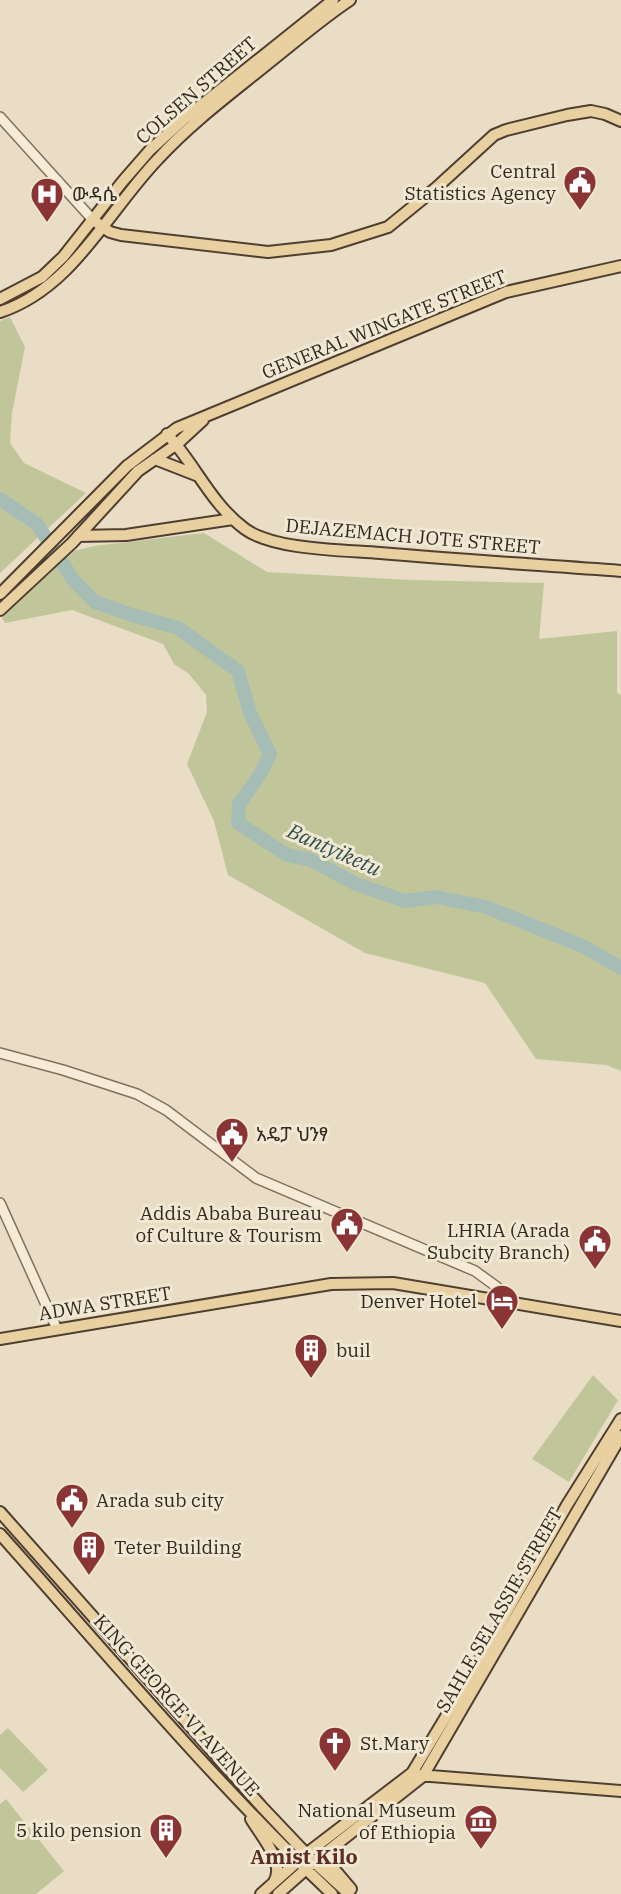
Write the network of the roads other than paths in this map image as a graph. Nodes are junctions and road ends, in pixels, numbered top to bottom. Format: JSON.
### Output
{"nodes":[{"id":1,"x":350,"y":0,"type":"edge"},
{"id":2,"x":332,"y":4,"type":"edge"},
{"id":3,"x":0,"y":117,"type":"edge"},
{"id":4,"x":621,"y":121,"type":"edge"},
{"id":5,"x":97,"y":223,"type":"junction"},
{"id":6,"x":621,"y":266,"type":"edge"},
{"id":7,"x":0,"y":299,"type":"edge"},
{"id":8,"x":0,"y":312,"type":"edge"},
{"id":9,"x":205,"y":418,"type":"junction"},
{"id":10,"x":167,"y":434,"type":"junction"},
{"id":11,"x":177,"y":444,"type":"junction"},
{"id":12,"x":155,"y":459,"type":"junction"},
{"id":13,"x":196,"y":475,"type":"junction"},
{"id":14,"x":233,"y":519,"type":"junction"},
{"id":15,"x":75,"y":539,"type":"junction"},
{"id":16,"x":38,"y":566,"type":"junction"},
{"id":17,"x":621,"y":571,"type":"edge"},
{"id":18,"x":0,"y":594,"type":"edge"},
{"id":19,"x":0,"y":610,"type":"edge"},
{"id":20,"x":0,"y":1054,"type":"edge"},
{"id":21,"x":0,"y":1203,"type":"edge"},
{"id":22,"x":508,"y":1302,"type":"junction"},
{"id":23,"x":621,"y":1321,"type":"edge"},
{"id":24,"x":57,"y":1329,"type":"junction"},
{"id":25,"x":0,"y":1339,"type":"edge"},
{"id":26,"x":621,"y":1419,"type":"edge"},
{"id":27,"x":621,"y":1436,"type":"edge"},
{"id":28,"x":0,"y":1512,"type":"edge"},
{"id":29,"x":0,"y":1534,"type":"edge"},
{"id":30,"x":501,"y":1631,"type":"junction"},
{"id":31,"x":418,"y":1775,"type":"junction"},
{"id":32,"x":621,"y":1791,"type":"edge"},
{"id":33,"x":241,"y":1801,"type":"junction"},
{"id":34,"x":329,"y":1850,"type":"junction"},
{"id":35,"x":306,"y":1862,"type":"junction"},
{"id":36,"x":276,"y":1888,"type":"edge"},
{"id":37,"x":261,"y":1894,"type":"edge"},
{"id":38,"x":332,"y":1894,"type":"edge"},
{"id":39,"x":349,"y":1894,"type":"edge"},
{"id":40,"x":355,"y":1894,"type":"edge"}],
"edges":[{"from":1,"to":2,"type":"main road","name":"COLSEN STREET"},
{"from":2,"to":5,"type":"main road","name":"COLSEN STREET"},
{"from":3,"to":5,"type":"street"},
{"from":4,"to":5,"type":"main road"},
{"from":5,"to":7,"type":"main road","name":"COLSEN STREET"},
{"from":5,"to":8,"type":"main road"},
{"from":6,"to":9,"type":"main road","name":"GENERAL WINGATE STREET"},
{"from":9,"to":10,"type":"main road","name":"GENERAL WINGATE STREET"},
{"from":9,"to":11,"type":"main road","name":"GENERAL WINGATE STREET"},
{"from":10,"to":11,"type":"main road","name":"DEJAZEMACH JOTE STREET"},
{"from":10,"to":16,"type":"main road","name":"GENERAL WINGATE STREET"},
{"from":11,"to":12,"type":"main road","name":"GENERAL WINGATE STREET"},
{"from":11,"to":13,"type":"main road","name":"DEJAZEMACH JOTE STREET"},
{"from":12,"to":13,"type":"main road"},
{"from":12,"to":15,"type":"main road","name":"GENERAL WINGATE STREET"},
{"from":13,"to":14,"type":"main road","name":"DEJAZEMACH JOTE STREET"},
{"from":14,"to":15,"type":"main road"},
{"from":14,"to":17,"type":"main road","name":"DEJAZEMACH JOTE STREET"},
{"from":15,"to":16,"type":"main road","name":"GENERAL WINGATE STREET"},
{"from":16,"to":18,"type":"main road","name":"GENERAL WINGATE STREET"},
{"from":16,"to":19,"type":"main road","name":"GENERAL WINGATE STREET"},
{"from":20,"to":22,"type":"street"},
{"from":21,"to":24,"type":"street"},
{"from":22,"to":23,"type":"main road","name":"ADWA STREET"},
{"from":22,"to":24,"type":"main road","name":"ADWA STREET"},
{"from":24,"to":25,"type":"main road","name":"ADWA STREET"},
{"from":26,"to":30,"type":"main road"},
{"from":27,"to":30,"type":"main road","name":"SAHLE SELASSIE STREET"},
{"from":28,"to":35,"type":"main road","name":"KING GEORGE VI AVENUE"},
{"from":29,"to":33,"type":"main road","name":"KING GEORGE VI AVENUE"},
{"from":30,"to":31,"type":"main road","name":"SAHLE SELASSIE STREET"},
{"from":31,"to":32,"type":"main road"},
{"from":31,"to":34,"type":"main road","name":"SAHLE SELASSIE STREET"},
{"from":31,"to":35,"type":"main road"},
{"from":33,"to":35,"type":"main road","name":"KING GEORGE VI AVENUE"},
{"from":33,"to":36,"type":"main road"},
{"from":34,"to":35,"type":"main road","name":"SAHLE SELASSIE STREET"},
{"from":34,"to":40,"type":"main road"},
{"from":35,"to":36,"type":"main road"},
{"from":35,"to":38,"type":"main road","name":"KING GEORGE VI AVENUE"},
{"from":35,"to":39,"type":"main road","name":"KING GEORGE VI AVENUE"},
{"from":36,"to":37,"type":"main road"}]}
